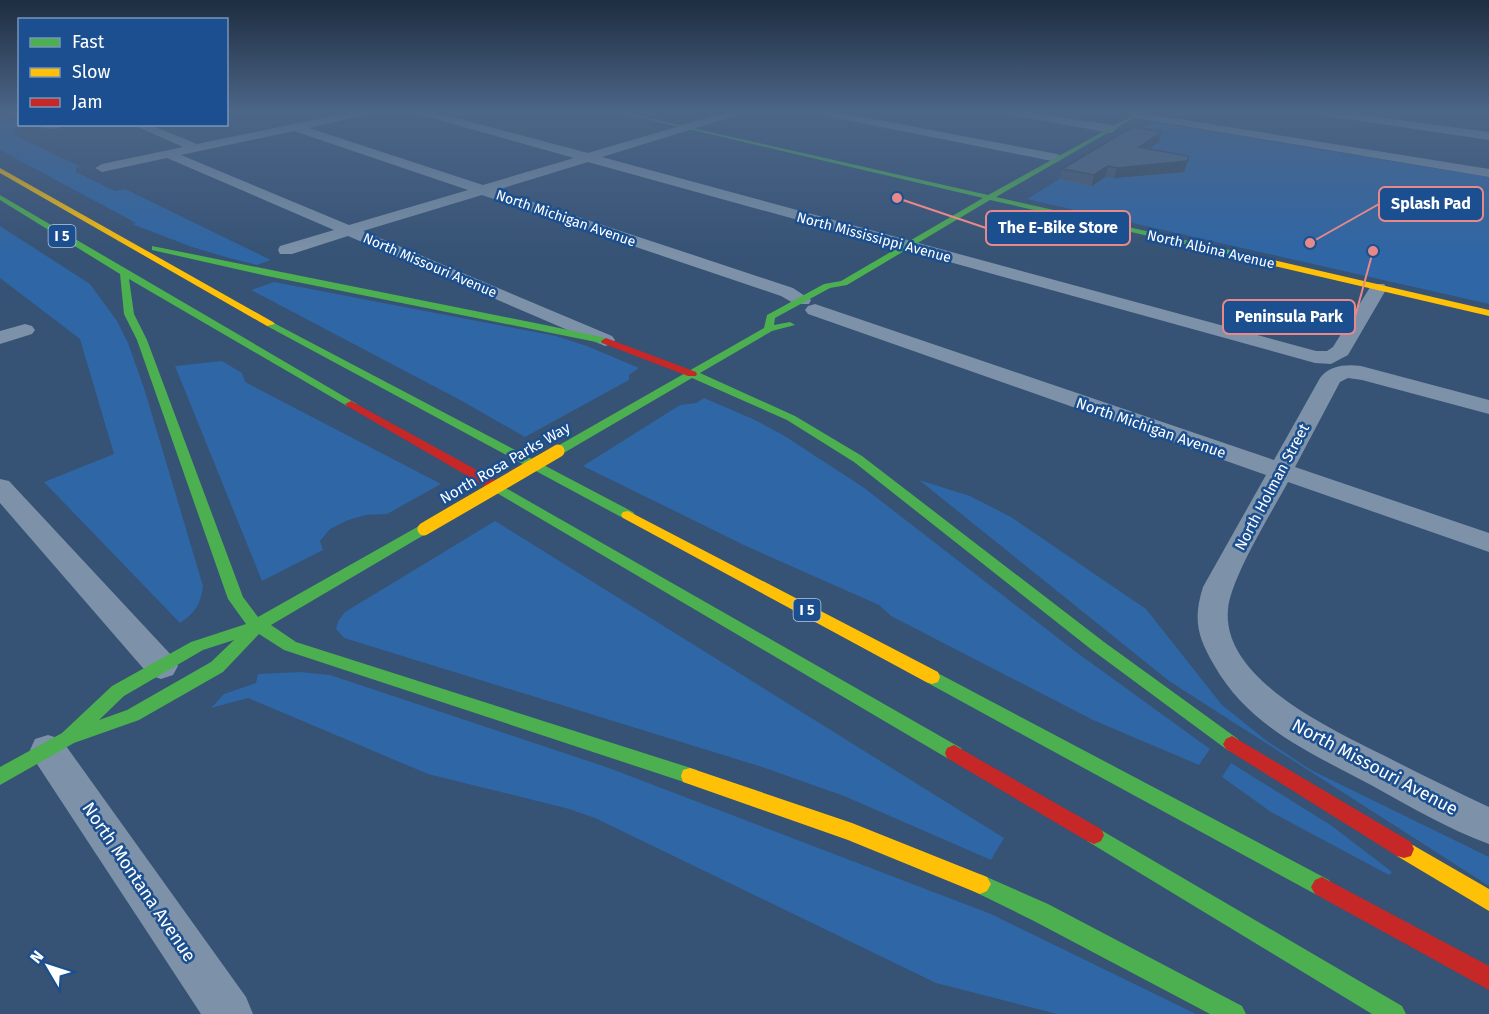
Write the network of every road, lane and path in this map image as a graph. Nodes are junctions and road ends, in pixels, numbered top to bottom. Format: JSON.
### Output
{"nodes":[{"id":1,"x":143,"y":159,"type":"edge"},
{"id":2,"x":181,"y":159,"type":"edge"},
{"id":3,"x":391,"y":159,"type":"edge"},
{"id":4,"x":580,"y":159,"type":"edge"},
{"id":5,"x":595,"y":159,"type":"edge"},
{"id":6,"x":824,"y":159,"type":"edge"},
{"id":7,"x":1055,"y":159,"type":"edge"},
{"id":8,"x":1409,"y":159,"type":"edge"},
{"id":9,"x":102,"y":168,"type":"dead end"},
{"id":10,"x":0,"y":170,"type":"edge"},
{"id":11,"x":1489,"y":173,"type":"edge"},
{"id":12,"x":483,"y":190,"type":"junction"},
{"id":13,"x":0,"y":197,"type":"edge"},
{"id":14,"x":991,"y":198,"type":"junction"},
{"id":15,"x":349,"y":231,"type":"junction"},
{"id":16,"x":125,"y":242,"type":"junction"},
{"id":17,"x":905,"y":246,"type":"junction"},
{"id":18,"x":286,"y":250,"type":"dead end"},
{"id":19,"x":124,"y":274,"type":"junction"},
{"id":20,"x":1378,"y":288,"type":"junction"},
{"id":21,"x":809,"y":305,"type":"junction"},
{"id":22,"x":1489,"y":313,"type":"edge"},
{"id":23,"x":25,"y":330,"type":"dead end"},
{"id":24,"x":0,"y":338,"type":"edge"},
{"id":25,"x":606,"y":340,"type":"junction"},
{"id":26,"x":1335,"y":365,"type":"junction"},
{"id":27,"x":692,"y":374,"type":"junction"},
{"id":28,"x":1489,"y":407,"type":"edge"},
{"id":29,"x":1281,"y":472,"type":"junction"},
{"id":30,"x":0,"y":487,"type":"edge"},
{"id":31,"x":1489,"y":543,"type":"edge"},
{"id":32,"x":1212,"y":611,"type":"joint"},
{"id":33,"x":257,"y":626,"type":"junction"},
{"id":34,"x":161,"y":666,"type":"junction"},
{"id":35,"x":58,"y":744,"type":"junction"},
{"id":36,"x":0,"y":777,"type":"edge"},
{"id":37,"x":1489,"y":826,"type":"edge"},
{"id":38,"x":1489,"y":902,"type":"edge"},
{"id":39,"x":1489,"y":979,"type":"edge"},
{"id":40,"x":229,"y":1014,"type":"edge"},
{"id":41,"x":1234,"y":1014,"type":"edge"},
{"id":42,"x":1394,"y":1014,"type":"edge"}],
"edges":[{"from":1,"to":9,"type":"street"},
{"from":2,"to":15,"type":"street","name":"North Missouri Avenue"},
{"from":3,"to":12,"type":"street","name":"North Michigan Avenue"},
{"from":4,"to":12,"type":"street"},
{"from":5,"to":17,"type":"street","name":"North Mississippi Avenue"},
{"from":6,"to":14,"type":"main road","name":"North Albina Avenue"},
{"from":7,"to":14,"type":"main road","name":"North Rosa Parks Way"},
{"from":8,"to":11,"type":"street"},
{"from":10,"to":16,"type":"main road","number":"I 5"},
{"from":12,"to":15,"type":"street"},
{"from":12,"to":21,"type":"street","name":"North Michigan Avenue"},
{"from":13,"to":19,"type":"main road","number":"I 5"},
{"from":14,"to":17,"type":"main road","name":"North Rosa Parks Way"},
{"from":14,"to":20,"type":"main road","name":"North Albina Avenue"},
{"from":15,"to":18,"type":"street"},
{"from":15,"to":25,"type":"street","name":"North Missouri Avenue"},
{"from":16,"to":25,"type":"main road"},
{"from":16,"to":39,"type":"main road","number":"I 5"},
{"from":17,"to":21,"type":"main road","name":"North Rosa Parks Way"},
{"from":17,"to":26,"type":"street","name":"North Mississippi Avenue"},
{"from":19,"to":33,"type":"main road"},
{"from":19,"to":42,"type":"main road","number":"I 5"},
{"from":20,"to":22,"type":"main road","name":"North Albina Avenue"},
{"from":20,"to":26,"type":"street","name":"North Holman Street"},
{"from":21,"to":27,"type":"main road","name":"North Rosa Parks Way"},
{"from":21,"to":29,"type":"street","name":"North Michigan Avenue"},
{"from":23,"to":24,"type":"street"},
{"from":25,"to":27,"type":"main road","name":"North Missouri Avenue"},
{"from":26,"to":28,"type":"street","name":"North Mississippi Avenue"},
{"from":26,"to":29,"type":"street","name":"North Holman Street"},
{"from":27,"to":33,"type":"main road","name":"North Rosa Parks Way","bridge":true},
{"from":27,"to":38,"type":"main road","name":"North Missouri Avenue"},
{"from":29,"to":31,"type":"street","name":"North Michigan Avenue"},
{"from":29,"to":32,"type":"street","name":"North Holman Street"},
{"from":30,"to":34,"type":"street"},
{"from":32,"to":37,"type":"street","name":"North Missouri Avenue"},
{"from":33,"to":34,"type":"main road","name":"North Rosa Parks Way"},
{"from":33,"to":35,"type":"main road","name":"North Rosa Parks Way"},
{"from":33,"to":41,"type":"main road"},
{"from":34,"to":35,"type":"main road","name":"North Rosa Parks Way"},
{"from":35,"to":36,"type":"main road","name":"North Rosa Parks Way"},
{"from":35,"to":40,"type":"street","name":"North Montana Avenue"}]}
